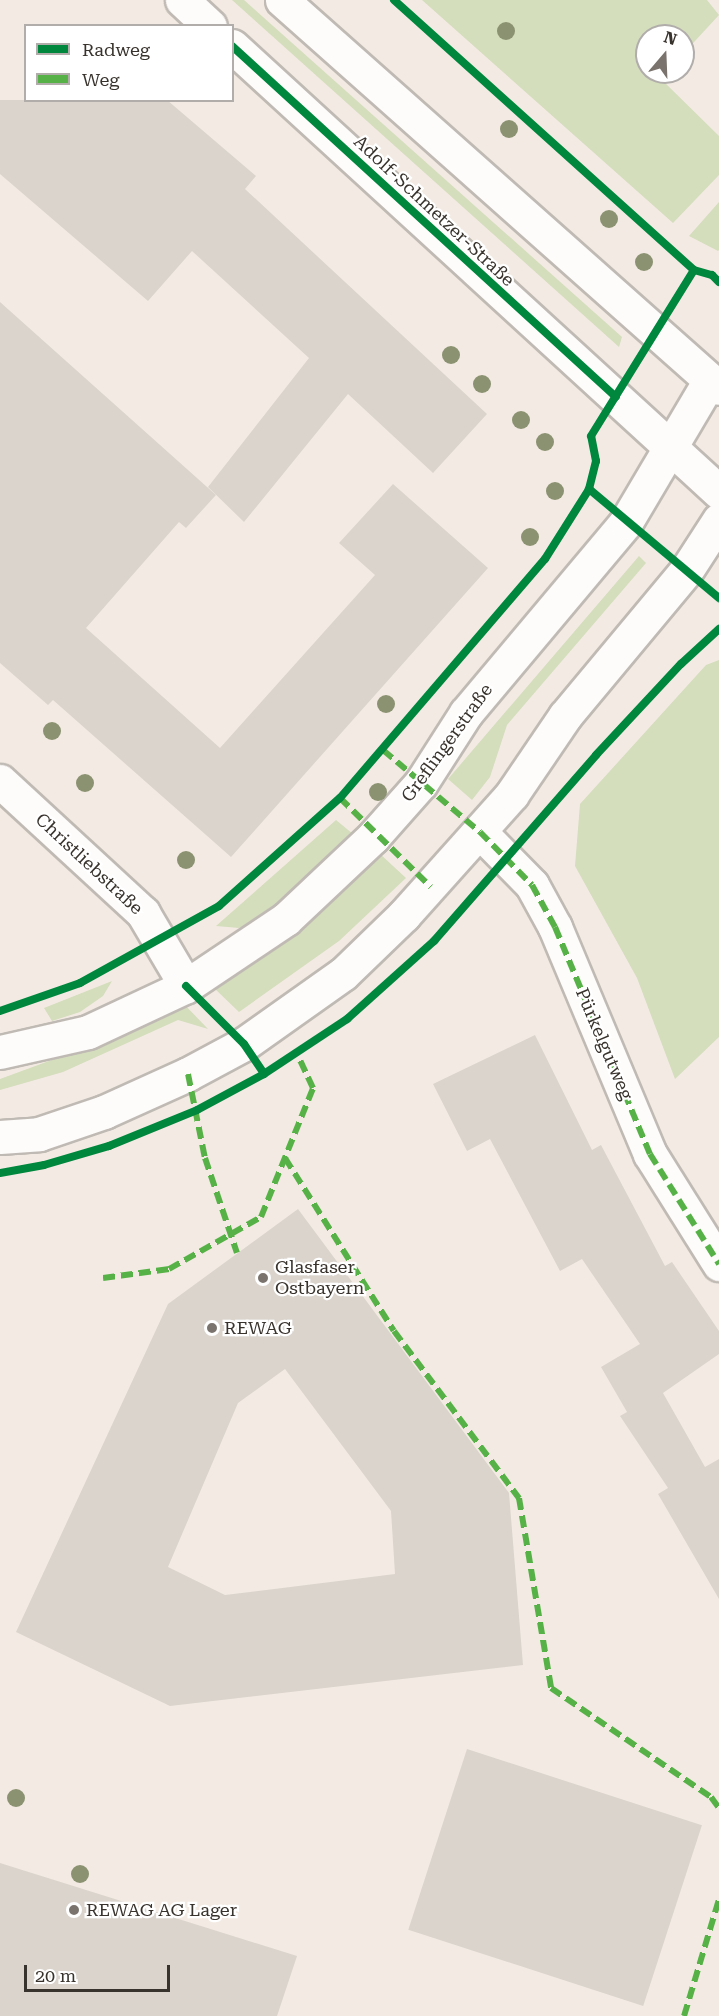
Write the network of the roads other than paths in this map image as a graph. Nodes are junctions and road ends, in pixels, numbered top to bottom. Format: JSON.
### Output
{"nodes":[{"id":1,"x":182,"y":0,"type":"edge"},
{"id":2,"x":282,"y":0,"type":"edge"},
{"id":3,"x":208,"y":24,"type":"edge"},
{"id":4,"x":234,"y":48,"type":"edge"},
{"id":5,"x":716,"y":379,"type":"edge"},
{"id":6,"x":671,"y":448,"type":"junction"},
{"id":7,"x":719,"y":492,"type":"edge"},
{"id":8,"x":719,"y":520,"type":"edge"},
{"id":9,"x":0,"y":781,"type":"edge"},
{"id":10,"x":480,"y":832,"type":"junction"},
{"id":11,"x":186,"y":986,"type":"junction"},
{"id":12,"x":0,"y":1052,"type":"edge"},
{"id":13,"x":0,"y":1137,"type":"edge"},
{"id":14,"x":719,"y":1264,"type":"edge"}],
"edges":[{"from":1,"to":3,"type":"street"},
{"from":2,"to":5,"type":"street"},
{"from":4,"to":6,"type":"street","name":"Adolf-Schmetzer-Straße"},
{"from":5,"to":6,"type":"street","name":"Greflingerstraße"},
{"from":6,"to":7,"type":"street","name":"Adolf-Schmetzer-Straße"},
{"from":6,"to":11,"type":"street","name":"Greflingerstraße"},
{"from":8,"to":10,"type":"street"},
{"from":9,"to":11,"type":"street","name":"Christliebstraße"},
{"from":10,"to":13,"type":"street"},
{"from":10,"to":14,"type":"street","name":"Pürkelgutweg"},
{"from":11,"to":12,"type":"street","name":"Greflingerstraße"}]}
